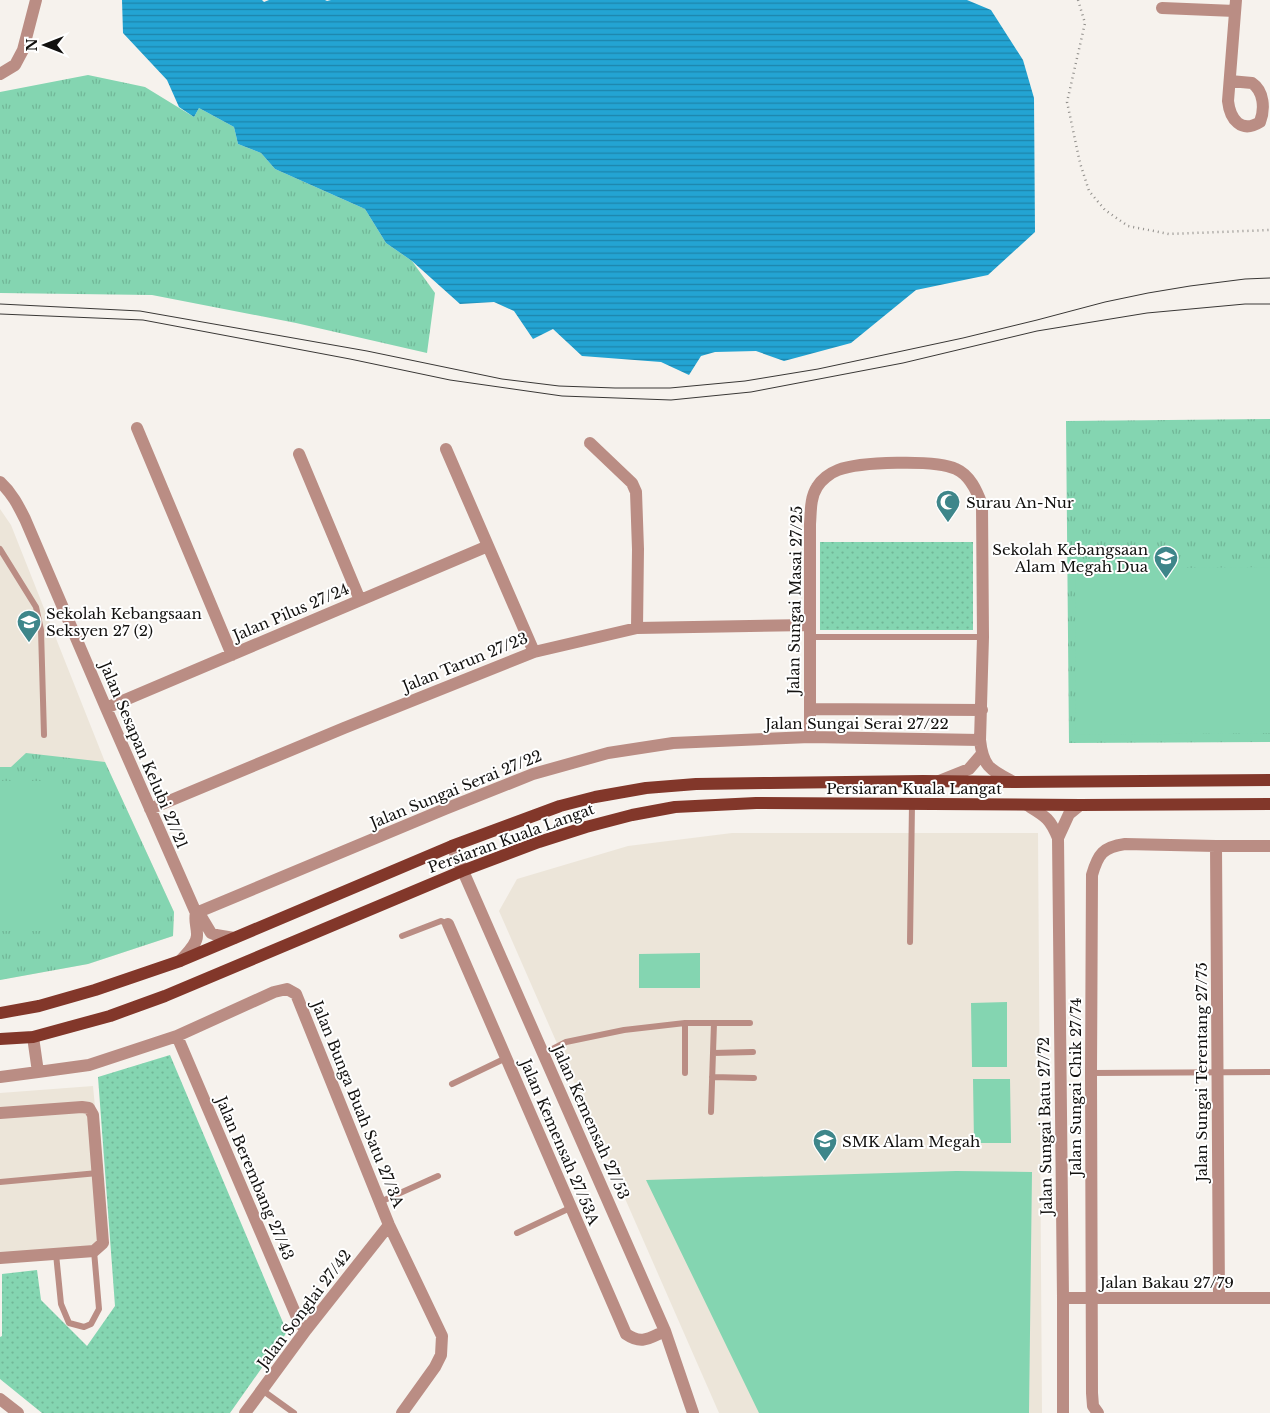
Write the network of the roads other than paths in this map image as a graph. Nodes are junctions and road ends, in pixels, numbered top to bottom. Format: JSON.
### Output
{"nodes":[{"id":1,"x":36,"y":0,"type":"edge"},
{"id":2,"x":1236,"y":6,"type":"edge"},
{"id":3,"x":1162,"y":8,"type":"dead end"},
{"id":4,"x":0,"y":74,"type":"edge"},
{"id":5,"x":1230,"y":81,"type":"dead end"},
{"id":6,"x":137,"y":428,"type":"dead end"},
{"id":7,"x":590,"y":443,"type":"dead end"},
{"id":8,"x":446,"y":449,"type":"dead end"},
{"id":9,"x":299,"y":454,"type":"dead end"},
{"id":10,"x":0,"y":482,"type":"edge"},
{"id":11,"x":488,"y":546,"type":"junction"},
{"id":12,"x":0,"y":549,"type":"edge"},
{"id":13,"x":360,"y":600,"type":"junction"},
{"id":14,"x":637,"y":628,"type":"junction"},
{"id":15,"x":810,"y":631,"type":"junction"},
{"id":16,"x":983,"y":637,"type":"junction"},
{"id":17,"x":534,"y":652,"type":"junction"},
{"id":18,"x":232,"y":654,"type":"junction"},
{"id":19,"x":106,"y":708,"type":"junction"},
{"id":20,"x":810,"y":709,"type":"junction"},
{"id":21,"x":982,"y":710,"type":"junction"},
{"id":22,"x":44,"y":736,"type":"dead end"},
{"id":23,"x":810,"y":737,"type":"junction"},
{"id":24,"x":980,"y":740,"type":"junction"},
{"id":25,"x":982,"y":754,"type":"junction"},
{"id":26,"x":1270,"y":780,"type":"edge"},
{"id":27,"x":938,"y":781,"type":"junction"},
{"id":28,"x":1014,"y":782,"type":"junction"},
{"id":29,"x":912,"y":804,"type":"junction"},
{"id":30,"x":1270,"y":804,"type":"edge"},
{"id":31,"x":1028,"y":805,"type":"junction"},
{"id":32,"x":1080,"y":805,"type":"junction"},
{"id":33,"x":150,"y":809,"type":"junction"},
{"id":34,"x":1058,"y":838,"type":"junction"},
{"id":35,"x":452,"y":846,"type":"junction"},
{"id":36,"x":1216,"y":846,"type":"junction"},
{"id":37,"x":1270,"y":846,"type":"edge"},
{"id":38,"x":462,"y":871,"type":"junction"},
{"id":39,"x":196,"y":913,"type":"junction"},
{"id":40,"x":448,"y":924,"type":"joint"},
{"id":41,"x":402,"y":936,"type":"dead end"},
{"id":42,"x":234,"y":938,"type":"junction"},
{"id":43,"x":910,"y":942,"type":"dead end"},
{"id":44,"x":180,"y":961,"type":"junction"},
{"id":45,"x":0,"y":1013,"type":"edge"},
{"id":46,"x":685,"y":1023,"type":"junction"},
{"id":47,"x":714,"y":1023,"type":"junction"},
{"id":48,"x":750,"y":1023,"type":"dead end"},
{"id":49,"x":177,"y":1036,"type":"junction"},
{"id":50,"x":34,"y":1037,"type":"junction"},
{"id":51,"x":0,"y":1039,"type":"edge"},
{"id":52,"x":753,"y":1052,"type":"dead end"},
{"id":53,"x":713,"y":1053,"type":"junction"},
{"id":54,"x":543,"y":1054,"type":"junction"},
{"id":55,"x":506,"y":1058,"type":"junction"},
{"id":56,"x":38,"y":1072,"type":"junction"},
{"id":57,"x":1270,"y":1072,"type":"edge"},
{"id":58,"x":685,"y":1073,"type":"dead end"},
{"id":59,"x":1091,"y":1073,"type":"junction"},
{"id":60,"x":1218,"y":1073,"type":"junction"},
{"id":61,"x":0,"y":1077,"type":"edge"},
{"id":62,"x":712,"y":1077,"type":"junction"},
{"id":63,"x":754,"y":1078,"type":"dead end"},
{"id":64,"x":452,"y":1084,"type":"dead end"},
{"id":65,"x":712,"y":1112,"type":"dead end"},
{"id":66,"x":0,"y":1113,"type":"edge"},
{"id":67,"x":98,"y":1173,"type":"junction"},
{"id":68,"x":438,"y":1176,"type":"dead end"},
{"id":69,"x":0,"y":1182,"type":"edge"},
{"id":70,"x":380,"y":1202,"type":"junction"},
{"id":71,"x":570,"y":1208,"type":"junction"},
{"id":72,"x":389,"y":1225,"type":"junction"},
{"id":73,"x":517,"y":1233,"type":"dead end"},
{"id":74,"x":94,"y":1251,"type":"junction"},
{"id":75,"x":56,"y":1254,"type":"junction"},
{"id":76,"x":0,"y":1258,"type":"edge"},
{"id":77,"x":1063,"y":1298,"type":"junction"},
{"id":78,"x":1092,"y":1298,"type":"junction"},
{"id":79,"x":1219,"y":1298,"type":"junction"},
{"id":80,"x":1270,"y":1298,"type":"edge"},
{"id":81,"x":306,"y":1330,"type":"junction"},
{"id":82,"x":665,"y":1331,"type":"junction"},
{"id":83,"x":262,"y":1390,"type":"junction"},
{"id":84,"x":0,"y":1399,"type":"edge"},
{"id":85,"x":694,"y":1410,"type":"edge"},
{"id":86,"x":18,"y":1413,"type":"edge"},
{"id":87,"x":245,"y":1413,"type":"edge"},
{"id":88,"x":294,"y":1413,"type":"edge"},
{"id":89,"x":402,"y":1413,"type":"edge"},
{"id":90,"x":1063,"y":1413,"type":"edge"},
{"id":91,"x":1098,"y":1413,"type":"edge"}],
"edges":[{"from":1,"to":4,"type":"street"},
{"from":2,"to":3,"type":"street"},
{"from":2,"to":5,"type":"street"},
{"from":6,"to":18,"type":"street"},
{"from":7,"to":14,"type":"street"},
{"from":8,"to":11,"type":"street"},
{"from":9,"to":13,"type":"street"},
{"from":10,"to":19,"type":"street","name":"Jalan Sesapan Kelubi 27/21"},
{"from":11,"to":13,"type":"street","name":"Jalan Pilus 27/24"},
{"from":11,"to":17,"type":"street"},
{"from":12,"to":22,"type":"lane"},
{"from":13,"to":18,"type":"street","name":"Jalan Pilus 27/24"},
{"from":14,"to":15,"type":"street","name":"Jalan Tarun 27/23"},
{"from":14,"to":17,"type":"street","name":"Jalan Tarun 27/23"},
{"from":15,"to":16,"type":"lane"},
{"from":15,"to":16,"type":"street","name":"Jalan Sungai Masai 27/25"},
{"from":15,"to":20,"type":"street","name":"Jalan Sungai Masai 27/25"},
{"from":16,"to":21,"type":"street","name":"Jalan Sungai Masai 27/25"},
{"from":17,"to":33,"type":"street","name":"Jalan Tarun 27/23"},
{"from":18,"to":19,"type":"street","name":"Jalan Pilus 27/24"},
{"from":19,"to":33,"type":"street","name":"Jalan Sesapan Kelubi 27/21"},
{"from":20,"to":21,"type":"street"},
{"from":20,"to":23,"type":"street","name":"Jalan Sungai Masai 27/25"},
{"from":21,"to":24,"type":"street","name":"Jalan Sungai Masai 27/25"},
{"from":23,"to":24,"type":"street","name":"Jalan Sungai Serai 27/22"},
{"from":23,"to":39,"type":"street","name":"Jalan Sungai Serai 27/22"},
{"from":24,"to":25,"type":"street","name":"Jalan Sungai Masai 27/25"},
{"from":25,"to":27,"type":"street"},
{"from":25,"to":28,"type":"street","name":"Jalan Sungai Masai 27/25"},
{"from":26,"to":28,"type":"main road","name":"Persiaran Kuala Langat"},
{"from":27,"to":28,"type":"main road","name":"Persiaran Kuala Langat"},
{"from":27,"to":35,"type":"main road","name":"Persiaran Kuala Langat"},
{"from":29,"to":31,"type":"main road","name":"Persiaran Kuala Langat"},
{"from":29,"to":38,"type":"main road","name":"Persiaran Kuala Langat"},
{"from":29,"to":43,"type":"lane"},
{"from":30,"to":32,"type":"main road","name":"Persiaran Kuala Langat"},
{"from":31,"to":32,"type":"main road","name":"Persiaran Kuala Langat"},
{"from":31,"to":34,"type":"street"},
{"from":32,"to":34,"type":"street"},
{"from":33,"to":39,"type":"street","name":"Jalan Sesapan Kelubi 27/21"},
{"from":34,"to":77,"type":"street","name":"Jalan Sungai Batu 27/72"},
{"from":35,"to":38,"type":"street","name":"Jalan Kemensah 27/53"},
{"from":35,"to":42,"type":"main road","name":"Persiaran Kuala Langat"},
{"from":36,"to":37,"type":"street"},
{"from":36,"to":59,"type":"street","name":"Jalan Sungai Chik 27/74"},
{"from":36,"to":60,"type":"street","name":"Jalan Sungai Terentang 27/75"},
{"from":38,"to":50,"type":"main road","name":"Persiaran Kuala Langat"},
{"from":38,"to":54,"type":"street","name":"Jalan Kemensah 27/53"},
{"from":39,"to":42,"type":"street"},
{"from":39,"to":44,"type":"street","name":"Jalan Sesapan Kelubi 27/21"},
{"from":40,"to":41,"type":"lane"},
{"from":40,"to":55,"type":"street","name":"Jalan Kemensah 27/53A"},
{"from":42,"to":44,"type":"main road","name":"Persiaran Kuala Langat"},
{"from":44,"to":45,"type":"main road","name":"Persiaran Kuala Langat"},
{"from":46,"to":47,"type":"lane"},
{"from":46,"to":54,"type":"lane"},
{"from":46,"to":58,"type":"lane"},
{"from":47,"to":48,"type":"lane"},
{"from":47,"to":53,"type":"lane"},
{"from":49,"to":56,"type":"street","name":"Jalan Bunga Buah Satu 27/3A"},
{"from":49,"to":70,"type":"street","name":"Jalan Bunga Buah Satu 27/3A"},
{"from":49,"to":81,"type":"street","name":"Jalan Berembang 27/43"},
{"from":50,"to":51,"type":"main road","name":"Persiaran Kuala Langat"},
{"from":50,"to":56,"type":"street"},
{"from":52,"to":53,"type":"lane"},
{"from":53,"to":62,"type":"lane"},
{"from":54,"to":82,"type":"street","name":"Jalan Kemensah 27/53"},
{"from":55,"to":64,"type":"lane"},
{"from":55,"to":71,"type":"street","name":"Jalan Kemensah 27/53A"},
{"from":56,"to":61,"type":"street","name":"Jalan Bunga Buah Satu 27/3A"},
{"from":57,"to":60,"type":"lane"},
{"from":59,"to":60,"type":"lane"},
{"from":59,"to":78,"type":"street","name":"Jalan Sungai Chik 27/74"},
{"from":60,"to":79,"type":"street","name":"Jalan Sungai Terentang 27/75"},
{"from":62,"to":63,"type":"lane"},
{"from":62,"to":65,"type":"lane"},
{"from":66,"to":67,"type":"street"},
{"from":67,"to":69,"type":"lane"},
{"from":67,"to":74,"type":"street"},
{"from":68,"to":70,"type":"lane"},
{"from":70,"to":72,"type":"street","name":"Jalan Bunga Buah Satu 27/3A"},
{"from":71,"to":73,"type":"lane"},
{"from":71,"to":82,"type":"street","name":"Jalan Kemensah 27/53A"},
{"from":72,"to":81,"type":"street","name":"Jalan Songlai 27/42"},
{"from":72,"to":89,"type":"street","name":"Jalan Bunga Buah Satu 27/3A"},
{"from":74,"to":75,"type":"street"},
{"from":74,"to":75,"type":"lane"},
{"from":75,"to":76,"type":"street"},
{"from":77,"to":78,"type":"street","name":"Jalan Bakau 27/79"},
{"from":77,"to":90,"type":"street","name":"Jalan Sungai Batu 27/72"},
{"from":78,"to":79,"type":"street","name":"Jalan Bakau 27/79"},
{"from":78,"to":91,"type":"street","name":"Jalan Sungai Chik 27/74"},
{"from":79,"to":80,"type":"street","name":"Jalan Bakau 27/79"},
{"from":81,"to":83,"type":"street","name":"Jalan Songlai 27/42"},
{"from":82,"to":85,"type":"street","name":"Jalan Kemensah 27/53"},
{"from":83,"to":87,"type":"street","name":"Jalan Songlai 27/42"},
{"from":83,"to":88,"type":"lane"},
{"from":84,"to":86,"type":"street"}]}
